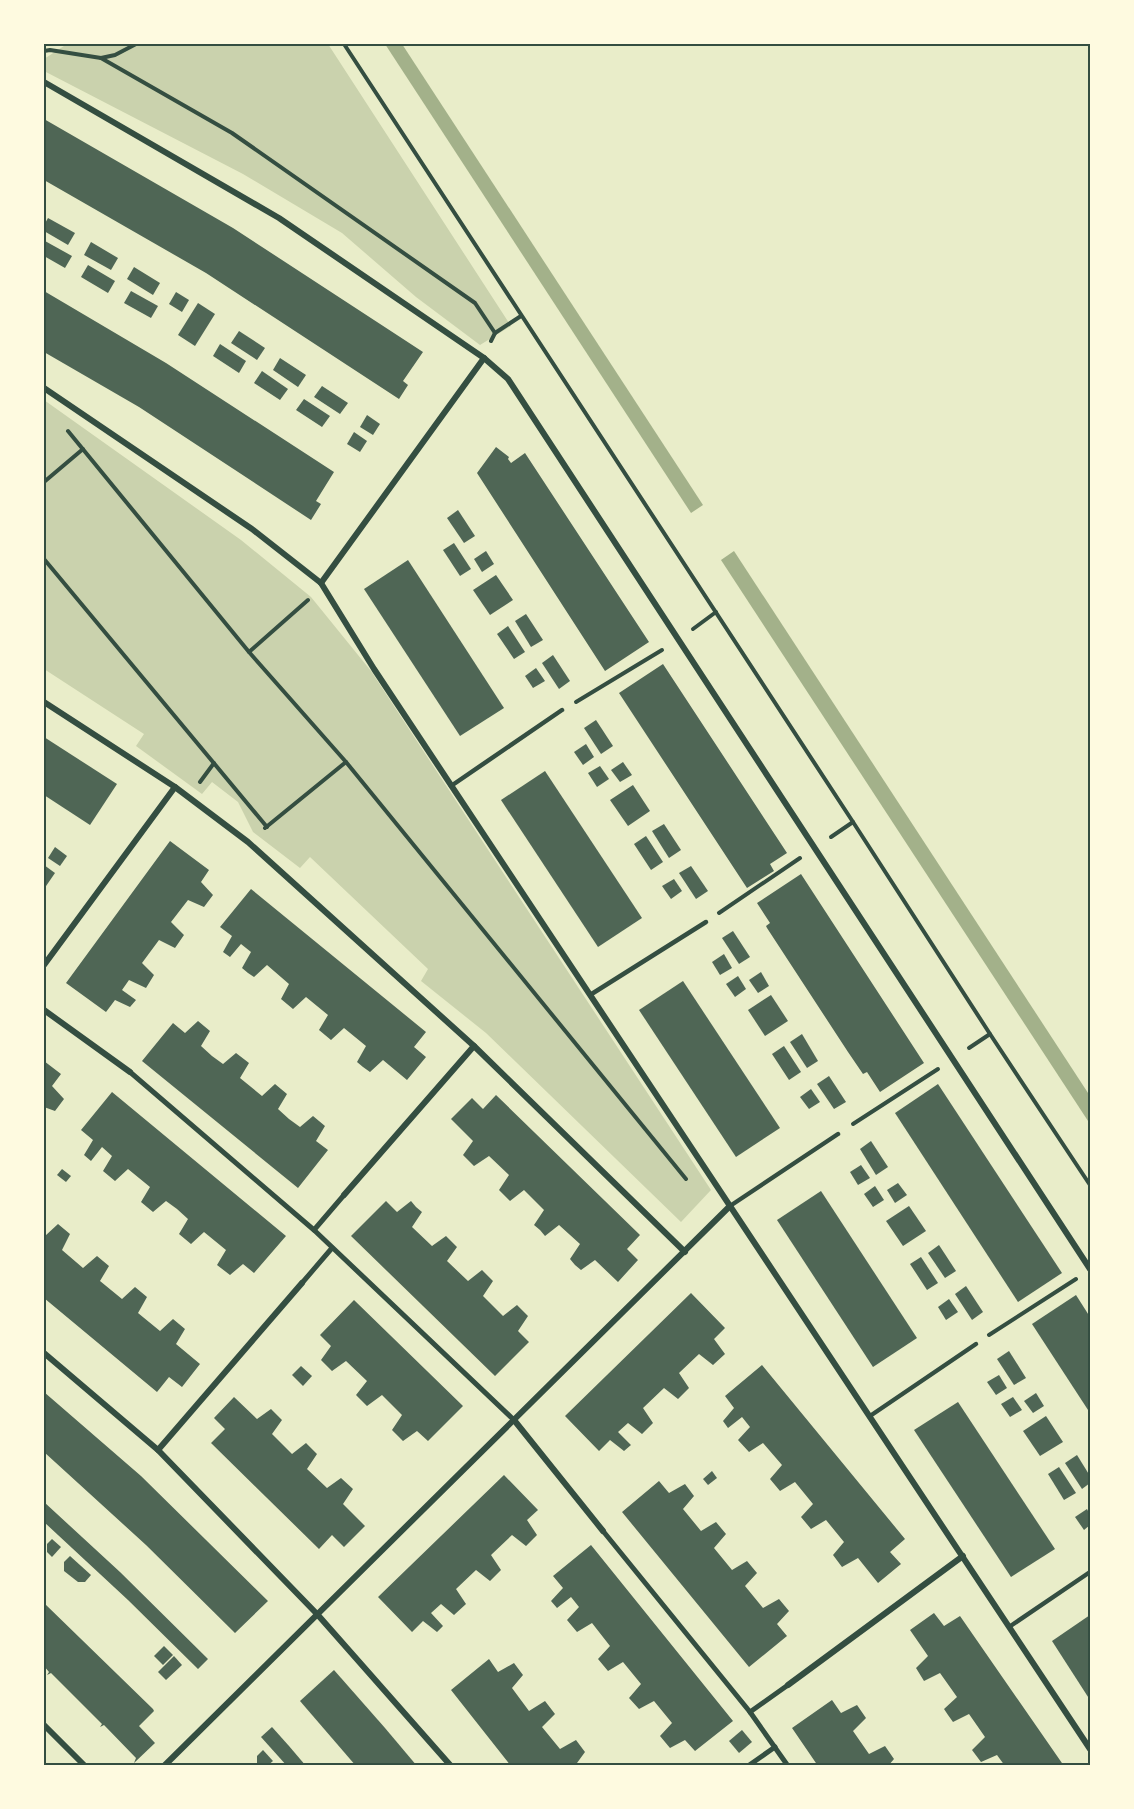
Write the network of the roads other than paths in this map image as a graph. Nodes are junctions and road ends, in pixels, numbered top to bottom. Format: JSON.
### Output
{"nodes":[{"id":1,"x":44,"y":82,"type":"edge"},
{"id":2,"x":484,"y":358,"type":"junction"},
{"id":3,"x":44,"y":388,"type":"edge"},
{"id":4,"x":321,"y":583,"type":"junction"},
{"id":5,"x":44,"y":702,"type":"edge"},
{"id":6,"x":562,"y":710,"type":"road end"},
{"id":7,"x":452,"y":786,"type":"junction"},
{"id":8,"x":175,"y":787,"type":"junction"},
{"id":9,"x":706,"y":922,"type":"road end"},
{"id":10,"x":44,"y":965,"type":"edge"},
{"id":11,"x":590,"y":995,"type":"junction"},
{"id":12,"x":44,"y":1010,"type":"edge"},
{"id":13,"x":474,"y":1046,"type":"junction"},
{"id":14,"x":130,"y":1072,"type":"joint"},
{"id":15,"x":838,"y":1134,"type":"road end"},
{"id":16,"x":344,"y":1195,"type":"joint"},
{"id":17,"x":730,"y":1206,"type":"junction"},
{"id":18,"x":314,"y":1230,"type":"junction"},
{"id":19,"x":332,"y":1248,"type":"junction"},
{"id":20,"x":685,"y":1252,"type":"junction"},
{"id":21,"x":1090,"y":1269,"type":"edge"},
{"id":22,"x":302,"y":1283,"type":"joint"},
{"id":23,"x":976,"y":1344,"type":"road end"},
{"id":24,"x":44,"y":1353,"type":"edge"},
{"id":25,"x":870,"y":1416,"type":"junction"},
{"id":26,"x":514,"y":1420,"type":"junction"},
{"id":27,"x":158,"y":1450,"type":"junction"},
{"id":28,"x":603,"y":1531,"type":"joint"},
{"id":29,"x":963,"y":1556,"type":"junction"},
{"id":30,"x":1090,"y":1572,"type":"edge"},
{"id":31,"x":317,"y":1614,"type":"junction"},
{"id":32,"x":1009,"y":1627,"type":"junction"},
{"id":33,"x":788,"y":1685,"type":"joint"},
{"id":34,"x":750,"y":1712,"type":"junction"},
{"id":35,"x":44,"y":1725,"type":"edge"},
{"id":36,"x":775,"y":1747,"type":"junction"},
{"id":37,"x":1090,"y":1749,"type":"edge"},
{"id":38,"x":85,"y":1766,"type":"edge"},
{"id":39,"x":164,"y":1766,"type":"edge"},
{"id":40,"x":451,"y":1766,"type":"edge"},
{"id":41,"x":748,"y":1766,"type":"edge"},
{"id":42,"x":788,"y":1766,"type":"edge"}],
"edges":[{"from":1,"to":2,"type":"street"},
{"from":2,"to":4,"type":"street"},
{"from":2,"to":21,"type":"street"},
{"from":3,"to":4,"type":"street"},
{"from":4,"to":7,"type":"street"},
{"from":5,"to":8,"type":"street"},
{"from":6,"to":7,"type":"lane"},
{"from":7,"to":11,"type":"street"},
{"from":8,"to":10,"type":"street"},
{"from":8,"to":13,"type":"street"},
{"from":9,"to":11,"type":"lane"},
{"from":11,"to":17,"type":"street"},
{"from":12,"to":14,"type":"street"},
{"from":13,"to":16,"type":"street"},
{"from":13,"to":20,"type":"street"},
{"from":14,"to":18,"type":"street"},
{"from":15,"to":17,"type":"lane"},
{"from":16,"to":18,"type":"street"},
{"from":17,"to":20,"type":"street"},
{"from":17,"to":25,"type":"street"},
{"from":18,"to":19,"type":"street"},
{"from":19,"to":22,"type":"street"},
{"from":19,"to":26,"type":"street"},
{"from":20,"to":26,"type":"street"},
{"from":22,"to":27,"type":"street"},
{"from":23,"to":25,"type":"lane"},
{"from":24,"to":27,"type":"street"},
{"from":25,"to":29,"type":"street"},
{"from":26,"to":28,"type":"street"},
{"from":26,"to":31,"type":"street"},
{"from":27,"to":31,"type":"street"},
{"from":28,"to":34,"type":"street"},
{"from":29,"to":32,"type":"street"},
{"from":29,"to":33,"type":"street"},
{"from":30,"to":32,"type":"lane"},
{"from":31,"to":39,"type":"street"},
{"from":31,"to":40,"type":"street"},
{"from":32,"to":37,"type":"street"},
{"from":33,"to":34,"type":"street"},
{"from":34,"to":36,"type":"street"},
{"from":35,"to":38,"type":"street"},
{"from":36,"to":41,"type":"street"},
{"from":36,"to":42,"type":"street"}]}
